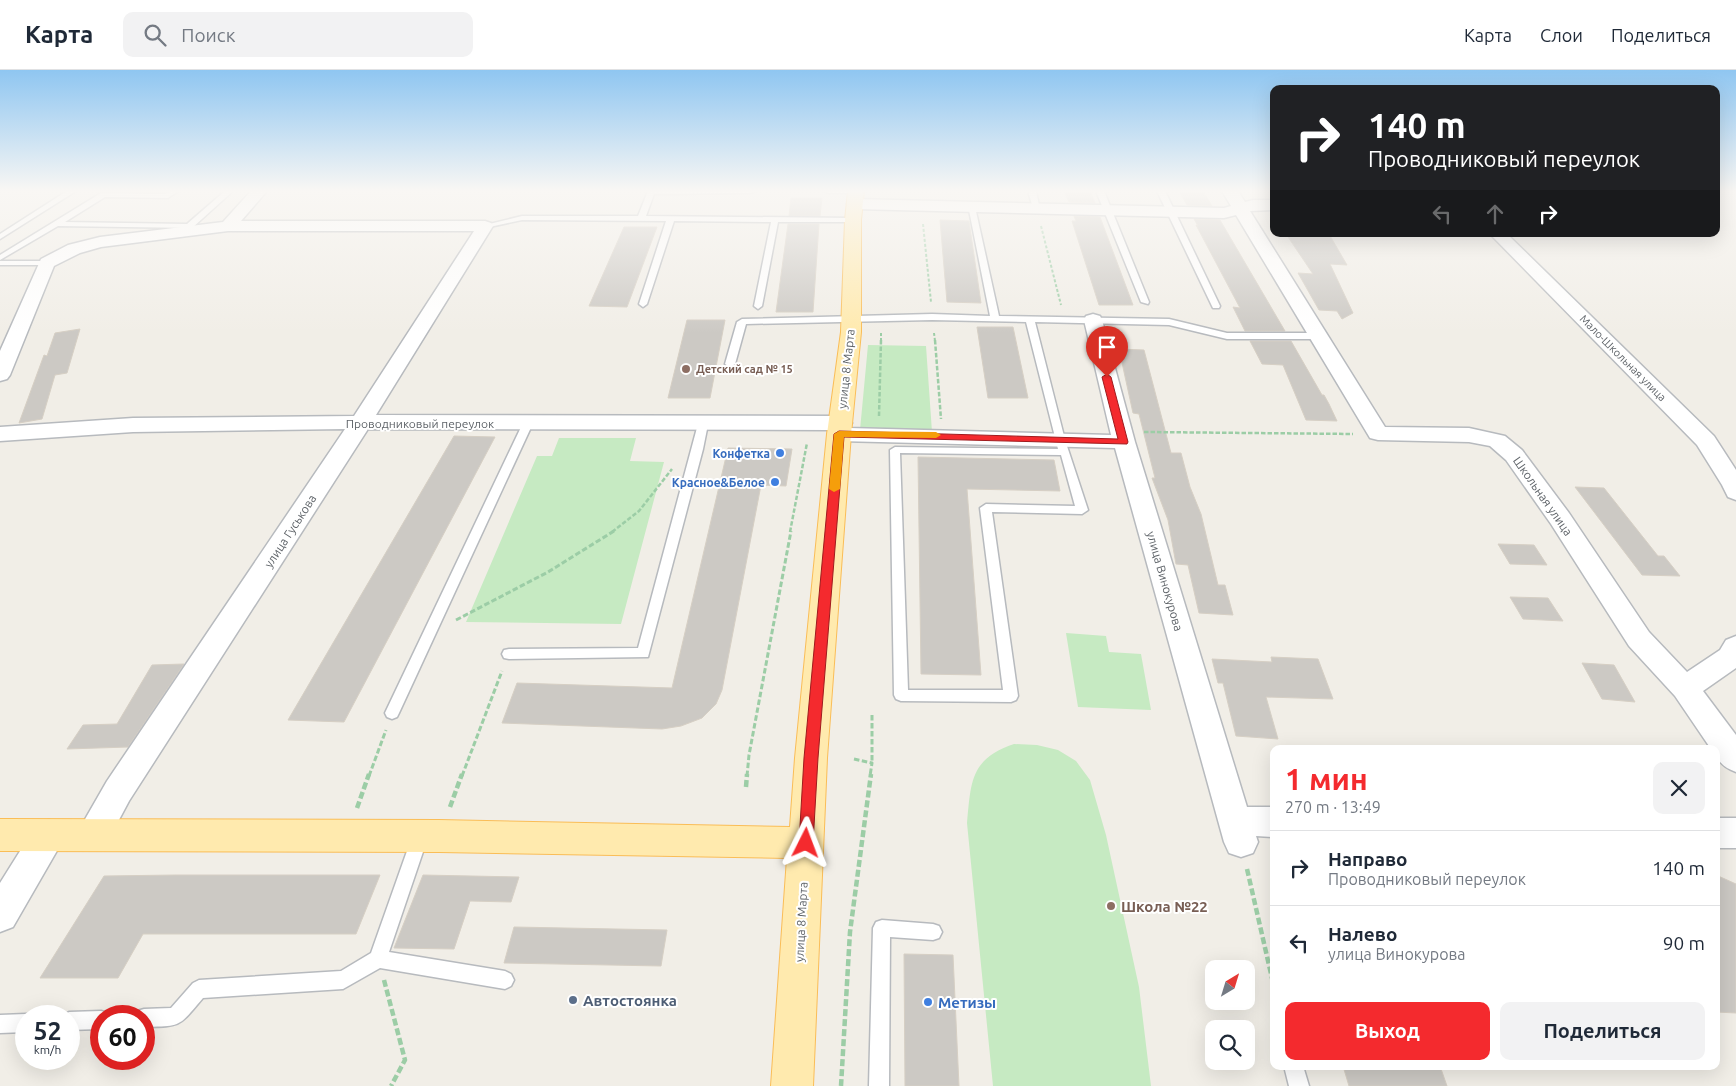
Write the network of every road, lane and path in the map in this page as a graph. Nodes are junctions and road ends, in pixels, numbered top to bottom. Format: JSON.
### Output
{"nodes":[{"id":1,"x":32,"y":238,"type":"edge"},
{"id":2,"x":129,"y":238,"type":"edge"},
{"id":3,"x":477,"y":238,"type":"edge"},
{"id":4,"x":665,"y":238,"type":"edge"},
{"id":5,"x":771,"y":238,"type":"edge"},
{"id":6,"x":854,"y":238,"type":"edge"},
{"id":7,"x":979,"y":238,"type":"edge"},
{"id":8,"x":1044,"y":238,"type":"edge"},
{"id":9,"x":1120,"y":238,"type":"edge"},
{"id":10,"x":1184,"y":238,"type":"edge"},
{"id":11,"x":1260,"y":238,"type":"edge"},
{"id":12,"x":1502,"y":238,"type":"edge"},
{"id":13,"x":0,"y":258,"type":"edge"},
{"id":14,"x":0,"y":263,"type":"edge"},
{"id":15,"x":47,"y":263,"type":"junction"},
{"id":16,"x":1145,"y":302,"type":"dead end"},
{"id":17,"x":643,"y":304,"type":"dead end"},
{"id":18,"x":758,"y":306,"type":"dead end"},
{"id":19,"x":1216,"y":306,"type":"dead end"},
{"id":20,"x":995,"y":318,"type":"junction"},
{"id":21,"x":1030,"y":319,"type":"junction"},
{"id":22,"x":851,"y":320,"type":"junction"},
{"id":23,"x":1066,"y":320,"type":"junction"},
{"id":24,"x":1093,"y":320,"type":"junction"},
{"id":25,"x":881,"y":332,"type":"dead end"},
{"id":26,"x":1319,"y":336,"type":"junction"},
{"id":27,"x":730,"y":364,"type":"dead end"},
{"id":28,"x":0,"y":375,"type":"edge"},
{"id":29,"x":362,"y":422,"type":"junction"},
{"id":30,"x":528,"y":423,"type":"junction"},
{"id":31,"x":703,"y":424,"type":"junction"},
{"id":32,"x":810,"y":424,"type":"junction"},
{"id":33,"x":840,"y":428,"type":"junction"},
{"id":34,"x":0,"y":434,"type":"edge"},
{"id":35,"x":879,"y":434,"type":"junction"},
{"id":36,"x":1378,"y":434,"type":"junction"},
{"id":37,"x":1122,"y":437,"type":"junction"},
{"id":38,"x":1063,"y":446,"type":"junction"},
{"id":39,"x":698,"y":449,"type":"junction"},
{"id":40,"x":1736,"y":492,"type":"edge"},
{"id":41,"x":429,"y":634,"type":"junction"},
{"id":42,"x":1736,"y":647,"type":"edge"},
{"id":43,"x":509,"y":654,"type":"joint"},
{"id":44,"x":1685,"y":688,"type":"junction"},
{"id":45,"x":392,"y":713,"type":"joint"},
{"id":46,"x":872,"y":715,"type":"dead end"},
{"id":47,"x":854,"y":759,"type":"dead end"},
{"id":48,"x":1736,"y":759,"type":"edge"},
{"id":49,"x":872,"y":763,"type":"junction"},
{"id":50,"x":746,"y":787,"type":"dead end"},
{"id":51,"x":1270,"y":823,"type":"edge"},
{"id":52,"x":1238,"y":832,"type":"junction"},
{"id":53,"x":1720,"y":833,"type":"edge"},
{"id":54,"x":1736,"y":833,"type":"edge"},
{"id":55,"x":93,"y":834,"type":"junction"},
{"id":56,"x":0,"y":835,"type":"edge"},
{"id":57,"x":49,"y":835,"type":"junction"},
{"id":58,"x":347,"y":835,"type":"junction"},
{"id":59,"x":429,"y":836,"type":"junction"},
{"id":60,"x":806,"y":843,"type":"junction"},
{"id":61,"x":0,"y":916,"type":"edge"},
{"id":62,"x":933,"y":932,"type":"dead end"},
{"id":63,"x":378,"y":959,"type":"junction"},
{"id":64,"x":1270,"y":970,"type":"edge"},
{"id":65,"x":506,"y":980,"type":"dead end"},
{"id":66,"x":155,"y":1018,"type":"edge"},
{"id":67,"x":15,"y":1023,"type":"edge"},
{"id":68,"x":0,"y":1024,"type":"edge"},
{"id":69,"x":1294,"y":1070,"type":"edge"},
{"id":70,"x":391,"y":1086,"type":"edge"},
{"id":71,"x":792,"y":1086,"type":"edge"},
{"id":72,"x":841,"y":1086,"type":"edge"},
{"id":73,"x":878,"y":1086,"type":"edge"},
{"id":74,"x":1299,"y":1086,"type":"edge"}],
"edges":[{"from":1,"to":13,"type":"lane"},
{"from":2,"to":15,"type":"street"},
{"from":3,"to":29,"type":"street","name":"улица Гуськова"},
{"from":4,"to":17,"type":"lane"},
{"from":5,"to":18,"type":"lane"},
{"from":6,"to":22,"type":"main road","name":"улица 8 Марта"},
{"from":7,"to":20,"type":"lane"},
{"from":8,"to":23,"type":"path"},
{"from":9,"to":16,"type":"lane"},
{"from":10,"to":19,"type":"lane"},
{"from":11,"to":26,"type":"street"},
{"from":12,"to":40,"type":"street","name":"Мало-Школьная улица"},
{"from":14,"to":15,"type":"lane"},
{"from":15,"to":28,"type":"street"},
{"from":20,"to":21,"type":"lane"},
{"from":20,"to":22,"type":"lane"},
{"from":21,"to":23,"type":"lane"},
{"from":21,"to":38,"type":"lane"},
{"from":22,"to":27,"type":"lane"},
{"from":22,"to":33,"type":"main road","name":"улица 8 Марта"},
{"from":23,"to":24,"type":"lane"},
{"from":24,"to":26,"type":"lane"},
{"from":24,"to":37,"type":"street","name":"улица Винокурова"},
{"from":25,"to":35,"type":"path"},
{"from":26,"to":36,"type":"street"},
{"from":29,"to":30,"type":"street","name":"Проводниковый переулок"},
{"from":29,"to":34,"type":"street","name":"Проводниковый переулок"},
{"from":29,"to":55,"type":"street","name":"улица Гуськова"},
{"from":30,"to":31,"type":"street","name":"Проводниковый переулок"},
{"from":30,"to":41,"type":"lane"},
{"from":31,"to":32,"type":"street","name":"Проводниковый переулок"},
{"from":31,"to":39,"type":"lane"},
{"from":32,"to":33,"type":"street","name":"Проводниковый переулок"},
{"from":32,"to":50,"type":"path"},
{"from":33,"to":35,"type":"street","name":"Проводниковый переулок"},
{"from":33,"to":60,"type":"main road","name":"улица 8 Марта"},
{"from":35,"to":38,"type":"street","name":"Проводниковый переулок"},
{"from":36,"to":37,"type":"path"},
{"from":36,"to":44,"type":"street","name":"Школьная улица"},
{"from":37,"to":38,"type":"street","name":"Проводниковый переулок"},
{"from":37,"to":52,"type":"street","name":"улица Винокурова"},
{"from":38,"to":38,"type":"lane"},
{"from":39,"to":41,"type":"path"},
{"from":39,"to":43,"type":"lane"},
{"from":41,"to":45,"type":"lane"},
{"from":42,"to":44,"type":"street"},
{"from":43,"to":59,"type":"path"},
{"from":44,"to":48,"type":"street","name":"Школьная улица"},
{"from":45,"to":58,"type":"path"},
{"from":46,"to":49,"type":"path"},
{"from":47,"to":49,"type":"path"},
{"from":49,"to":72,"type":"path"},
{"from":51,"to":52,"type":"street"},
{"from":52,"to":64,"type":"path"},
{"from":53,"to":54,"type":"street"},
{"from":55,"to":57,"type":"main road"},
{"from":55,"to":58,"type":"main road"},
{"from":56,"to":57,"type":"main road"},
{"from":57,"to":61,"type":"street"},
{"from":58,"to":59,"type":"main road"},
{"from":59,"to":60,"type":"main road"},
{"from":59,"to":63,"type":"lane"},
{"from":60,"to":71,"type":"main road","name":"улица 8 Марта"},
{"from":62,"to":73,"type":"lane"},
{"from":63,"to":65,"type":"lane"},
{"from":63,"to":66,"type":"lane"},
{"from":63,"to":70,"type":"path"},
{"from":67,"to":68,"type":"lane"},
{"from":69,"to":74,"type":"lane"}]}
